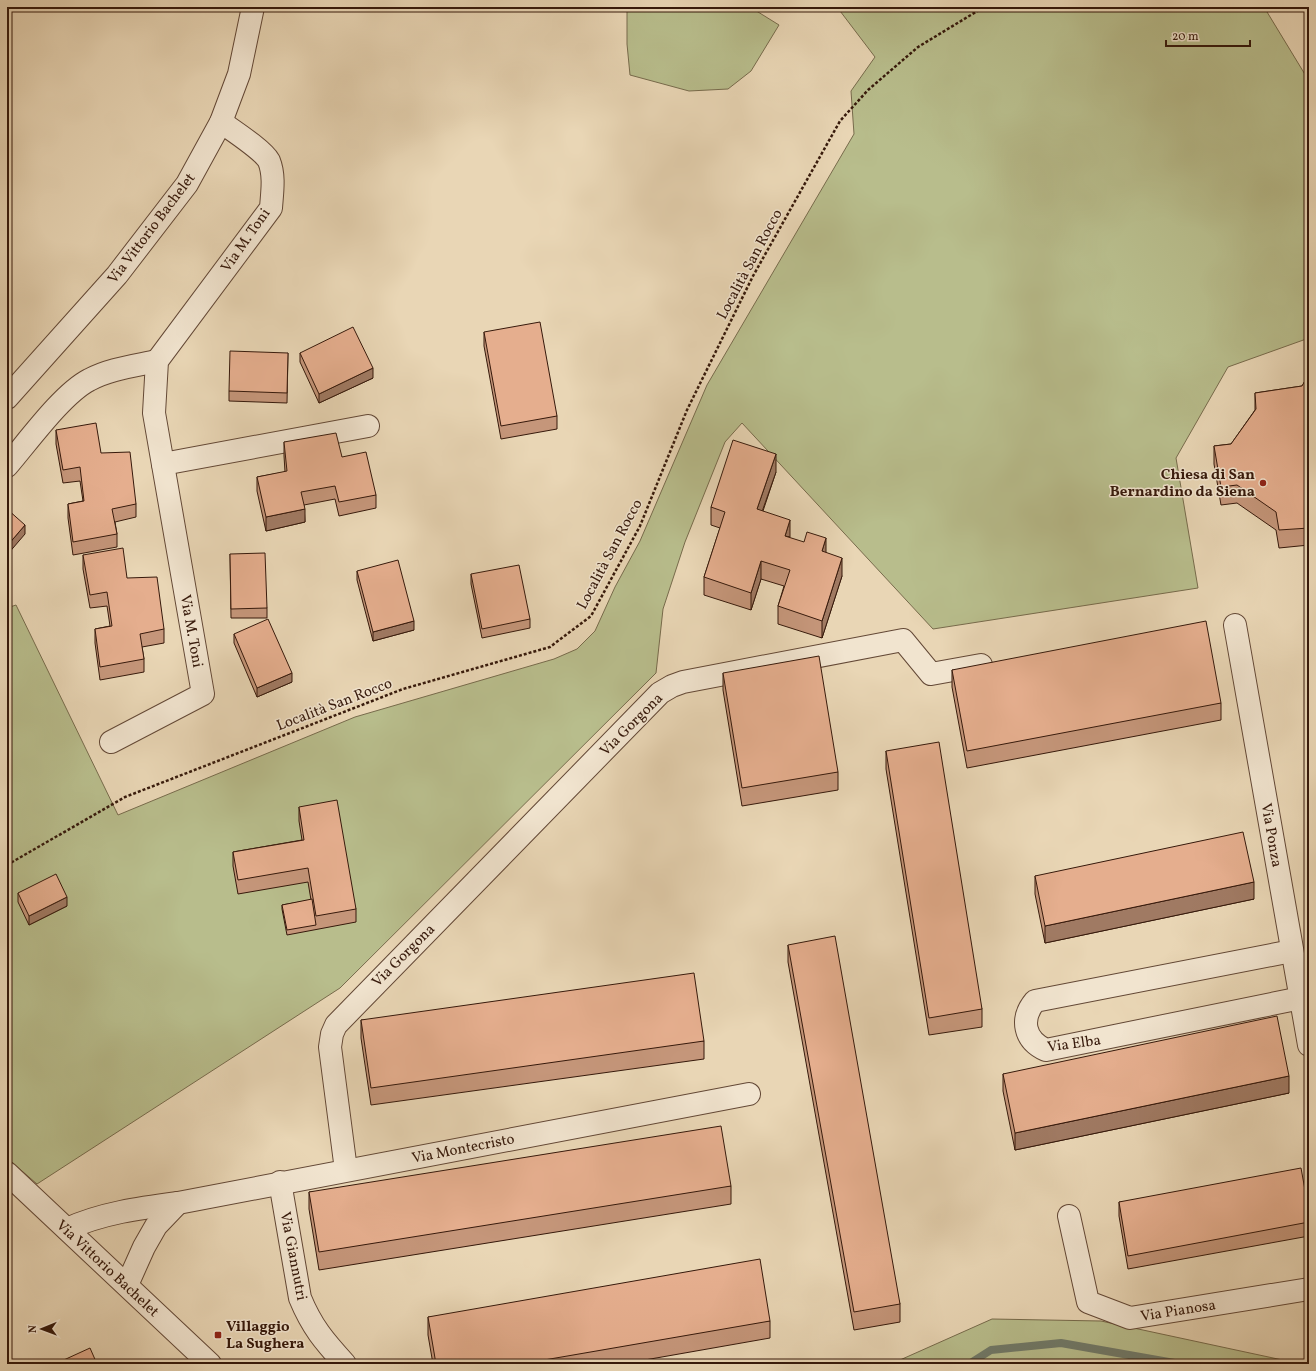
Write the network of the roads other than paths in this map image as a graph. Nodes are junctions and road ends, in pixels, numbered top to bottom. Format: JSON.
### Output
{"nodes":[{"id":1,"x":253,"y":7,"type":"edge"},
{"id":2,"x":221,"y":122,"type":"junction"},
{"id":3,"x":157,"y":361,"type":"junction"},
{"id":4,"x":7,"y":398,"type":"edge"},
{"id":5,"x":368,"y":426,"type":"dead end"},
{"id":6,"x":163,"y":464,"type":"junction"},
{"id":7,"x":7,"y":466,"type":"edge"},
{"id":8,"x":1235,"y":625,"type":"dead end"},
{"id":9,"x":1002,"y":661,"type":"edge"},
{"id":10,"x":110,"y":742,"type":"dead end"},
{"id":11,"x":1292,"y":951,"type":"junction"},
{"id":12,"x":1301,"y":998,"type":"junction"},
{"id":13,"x":1309,"y":1045,"type":"edge"},
{"id":14,"x":749,"y":1094,"type":"dead end"},
{"id":15,"x":346,"y":1170,"type":"junction"},
{"id":16,"x":7,"y":1173,"type":"edge"},
{"id":17,"x":280,"y":1182,"type":"junction"},
{"id":18,"x":178,"y":1203,"type":"junction"},
{"id":19,"x":1070,"y":1216,"type":"dead end"},
{"id":20,"x":67,"y":1229,"type":"junction"},
{"id":21,"x":126,"y":1285,"type":"junction"},
{"id":22,"x":1309,"y":1289,"type":"edge"},
{"id":23,"x":210,"y":1364,"type":"edge"},
{"id":24,"x":345,"y":1364,"type":"edge"}],
"edges":[{"from":1,"to":2,"type":"street","name":"Via Vittorio Bachelet"},
{"from":2,"to":3,"type":"street","name":"Via M. Toni"},
{"from":2,"to":4,"type":"street","name":"Via Vittorio Bachelet"},
{"from":3,"to":6,"type":"street","name":"Via M. Toni"},
{"from":3,"to":7,"type":"street"},
{"from":5,"to":6,"type":"street"},
{"from":6,"to":10,"type":"street","name":"Via M. Toni"},
{"from":8,"to":11,"type":"street","name":"Via Ponza"},
{"from":9,"to":15,"type":"street","name":"Via Gorgona"},
{"from":11,"to":12,"type":"street","name":"Via Ponza"},
{"from":11,"to":12,"type":"street","name":"Via Elba"},
{"from":12,"to":13,"type":"street","name":"Via Ponza"},
{"from":14,"to":15,"type":"street","name":"Via Montecristo"},
{"from":15,"to":17,"type":"street","name":"Via Montecristo"},
{"from":16,"to":20,"type":"street","name":"Via Vittorio Bachelet"},
{"from":17,"to":18,"type":"street","name":"Via Montecristo"},
{"from":17,"to":24,"type":"street","name":"Via Giannutri"},
{"from":18,"to":20,"type":"street","name":"Via Montecristo"},
{"from":18,"to":21,"type":"street"},
{"from":19,"to":22,"type":"street","name":"Via Pianosa"},
{"from":20,"to":21,"type":"street","name":"Via Vittorio Bachelet"},
{"from":21,"to":23,"type":"street","name":"Via Vittorio Bachelet"}]}
